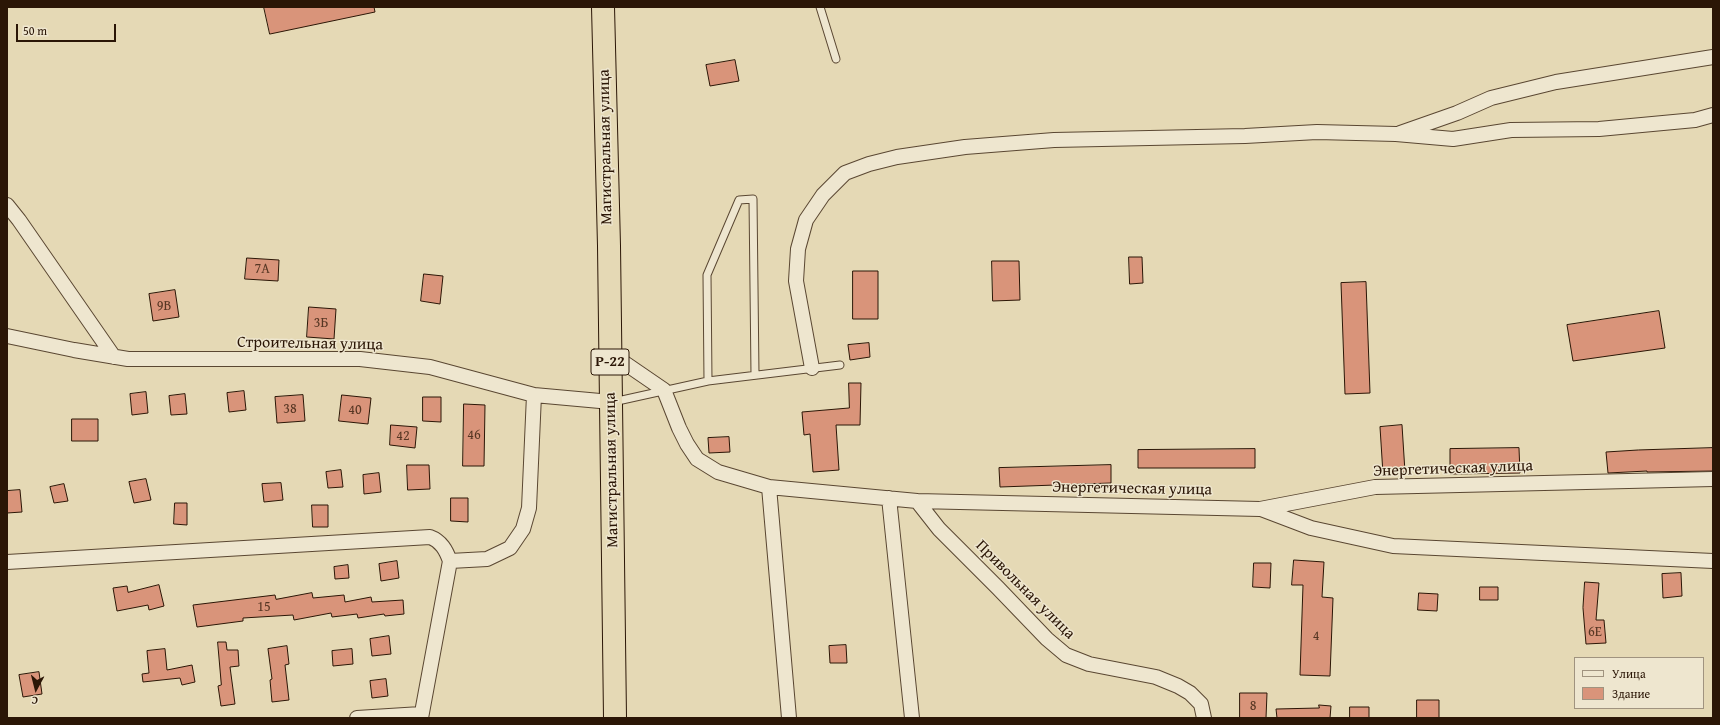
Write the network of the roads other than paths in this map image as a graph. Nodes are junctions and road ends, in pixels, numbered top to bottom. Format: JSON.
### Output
{"nodes":[{"id":1,"x":603,"y":7,"type":"edge"},
{"id":2,"x":820,"y":7,"type":"edge"},
{"id":3,"x":1713,"y":57,"type":"edge"},
{"id":4,"x":836,"y":59,"type":"dead end"},
{"id":5,"x":1713,"y":115,"type":"edge"},
{"id":6,"x":1396,"y":134,"type":"junction"},
{"id":7,"x":7,"y":205,"type":"edge"},
{"id":8,"x":7,"y":336,"type":"edge"},
{"id":9,"x":610,"y":353,"type":"junction"},
{"id":10,"x":114,"y":357,"type":"junction"},
{"id":11,"x":840,"y":365,"type":"dead end"},
{"id":12,"x":812,"y":368,"type":"junction"},
{"id":13,"x":755,"y":375,"type":"junction"},
{"id":14,"x":708,"y":381,"type":"junction"},
{"id":15,"x":664,"y":390,"type":"junction"},
{"id":16,"x":534,"y":395,"type":"junction"},
{"id":17,"x":611,"y":402,"type":"junction"},
{"id":18,"x":1713,"y":480,"type":"edge"},
{"id":19,"x":770,"y":487,"type":"junction"},
{"id":20,"x":889,"y":498,"type":"junction"},
{"id":21,"x":917,"y":501,"type":"junction"},
{"id":22,"x":1260,"y":509,"type":"junction"},
{"id":23,"x":450,"y":561,"type":"junction"},
{"id":24,"x":1713,"y":561,"type":"edge"},
{"id":25,"x":7,"y":562,"type":"edge"},
{"id":26,"x":421,"y":716,"type":"edge"},
{"id":27,"x":357,"y":718,"type":"edge"},
{"id":28,"x":615,"y":718,"type":"edge"},
{"id":29,"x":789,"y":718,"type":"edge"},
{"id":30,"x":912,"y":718,"type":"edge"},
{"id":31,"x":1204,"y":718,"type":"edge"}],
"edges":[{"from":1,"to":9,"type":"highway","name":"Магистральная улица","number":"Р-22"},
{"from":2,"to":4,"type":"lane"},
{"from":3,"to":6,"type":"street"},
{"from":5,"to":6,"type":"street"},
{"from":6,"to":12,"type":"street"},
{"from":7,"to":10,"type":"street"},
{"from":8,"to":10,"type":"street","name":"Строительная улица"},
{"from":9,"to":15,"type":"street"},
{"from":9,"to":17,"type":"highway","name":"Магистральная улица","number":"Р-22"},
{"from":10,"to":16,"type":"street","name":"Строительная улица"},
{"from":11,"to":12,"type":"lane"},
{"from":12,"to":13,"type":"lane"},
{"from":13,"to":14,"type":"lane"},
{"from":13,"to":14,"type":"lane"},
{"from":14,"to":15,"type":"lane"},
{"from":15,"to":17,"type":"lane"},
{"from":15,"to":19,"type":"street","name":"Энергетическая улица"},
{"from":16,"to":17,"type":"street","name":"Строительная улица"},
{"from":16,"to":23,"type":"street"},
{"from":17,"to":28,"type":"highway","name":"Магистральная улица","number":"Р-22"},
{"from":18,"to":22,"type":"street","name":"Энергетическая улица"},
{"from":19,"to":20,"type":"street","name":"Энергетическая улица"},
{"from":19,"to":29,"type":"street"},
{"from":20,"to":21,"type":"street","name":"Энергетическая улица"},
{"from":20,"to":30,"type":"street"},
{"from":21,"to":22,"type":"street","name":"Энергетическая улица"},
{"from":21,"to":31,"type":"street","name":"Привольная улица"},
{"from":22,"to":24,"type":"street"},
{"from":23,"to":25,"type":"street"},
{"from":23,"to":26,"type":"street"},
{"from":26,"to":27,"type":"street"}]}
